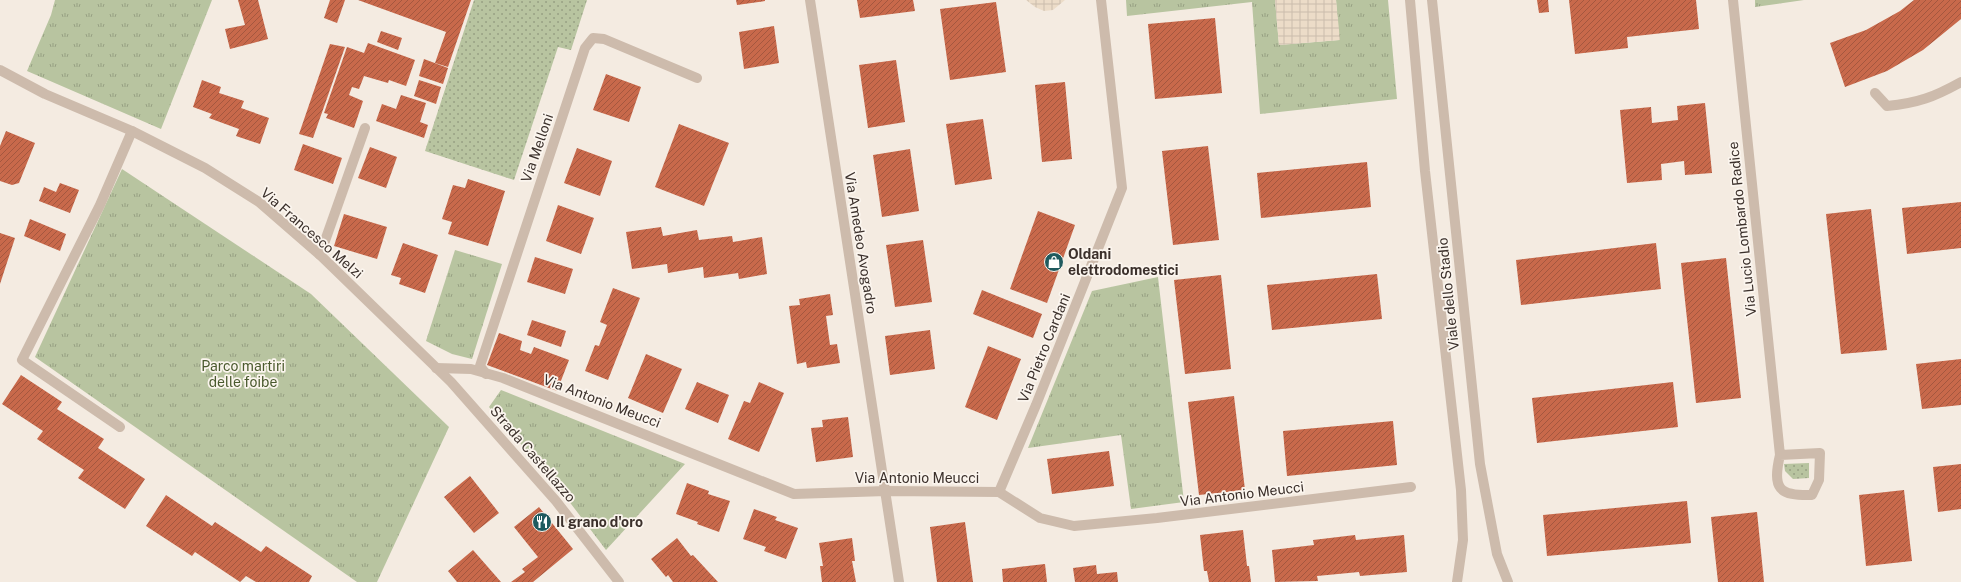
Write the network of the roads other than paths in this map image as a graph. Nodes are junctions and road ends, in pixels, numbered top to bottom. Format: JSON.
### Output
{"nodes":[{"id":1,"x":810,"y":0,"type":"edge"},
{"id":2,"x":1100,"y":0,"type":"edge"},
{"id":3,"x":1410,"y":0,"type":"edge"},
{"id":4,"x":1432,"y":0,"type":"edge"},
{"id":5,"x":1732,"y":0,"type":"edge"},
{"id":6,"x":0,"y":70,"type":"edge"},
{"id":7,"x":697,"y":78,"type":"dead end"},
{"id":8,"x":1961,"y":82,"type":"edge"},
{"id":9,"x":1876,"y":93,"type":"dead end"},
{"id":10,"x":365,"y":128,"type":"dead end"},
{"id":11,"x":132,"y":132,"type":"junction"},
{"id":12,"x":320,"y":255,"type":"junction"},
{"id":13,"x":436,"y":368,"type":"junction"},
{"id":14,"x":486,"y":374,"type":"junction"},
{"id":15,"x":120,"y":428,"type":"dead end"},
{"id":16,"x":1780,"y":455,"type":"junction"},
{"id":17,"x":1411,"y":487,"type":"dead end"},
{"id":18,"x":886,"y":491,"type":"junction"},
{"id":19,"x":999,"y":492,"type":"junction"},
{"id":20,"x":619,"y":582,"type":"edge"},
{"id":21,"x":899,"y":582,"type":"edge"},
{"id":22,"x":1457,"y":582,"type":"edge"},
{"id":23,"x":1508,"y":582,"type":"edge"}],
"edges":[{"from":1,"to":18,"type":"street","name":"Via Amedeo Avogadro"},
{"from":2,"to":19,"type":"street","name":"Via Pietro Cardani"},
{"from":3,"to":22,"type":"street","name":"Viale dello Stadio"},
{"from":4,"to":23,"type":"street","name":"Viale dello Stadio"},
{"from":5,"to":16,"type":"street","name":"Via Lucio Lombardo Radice"},
{"from":6,"to":11,"type":"street","name":"Via Francesco Melzi"},
{"from":7,"to":14,"type":"street","name":"Via Melloni"},
{"from":8,"to":9,"type":"street"},
{"from":10,"to":12,"type":"street"},
{"from":11,"to":12,"type":"street","name":"Via Francesco Melzi"},
{"from":11,"to":15,"type":"street"},
{"from":12,"to":13,"type":"street","name":"Via Francesco Melzi"},
{"from":13,"to":14,"type":"street","name":"Via Antonio Meucci"},
{"from":13,"to":20,"type":"street","name":"Strada Castellazzo"},
{"from":14,"to":18,"type":"street","name":"Via Antonio Meucci"},
{"from":16,"to":16,"type":"street","name":"Via Lucio Lombardo Radice"},
{"from":17,"to":19,"type":"street","name":"Via Antonio Meucci"},
{"from":18,"to":19,"type":"street","name":"Via Antonio Meucci"},
{"from":18,"to":21,"type":"street","name":"Via Amedeo Avogadro"}]}
